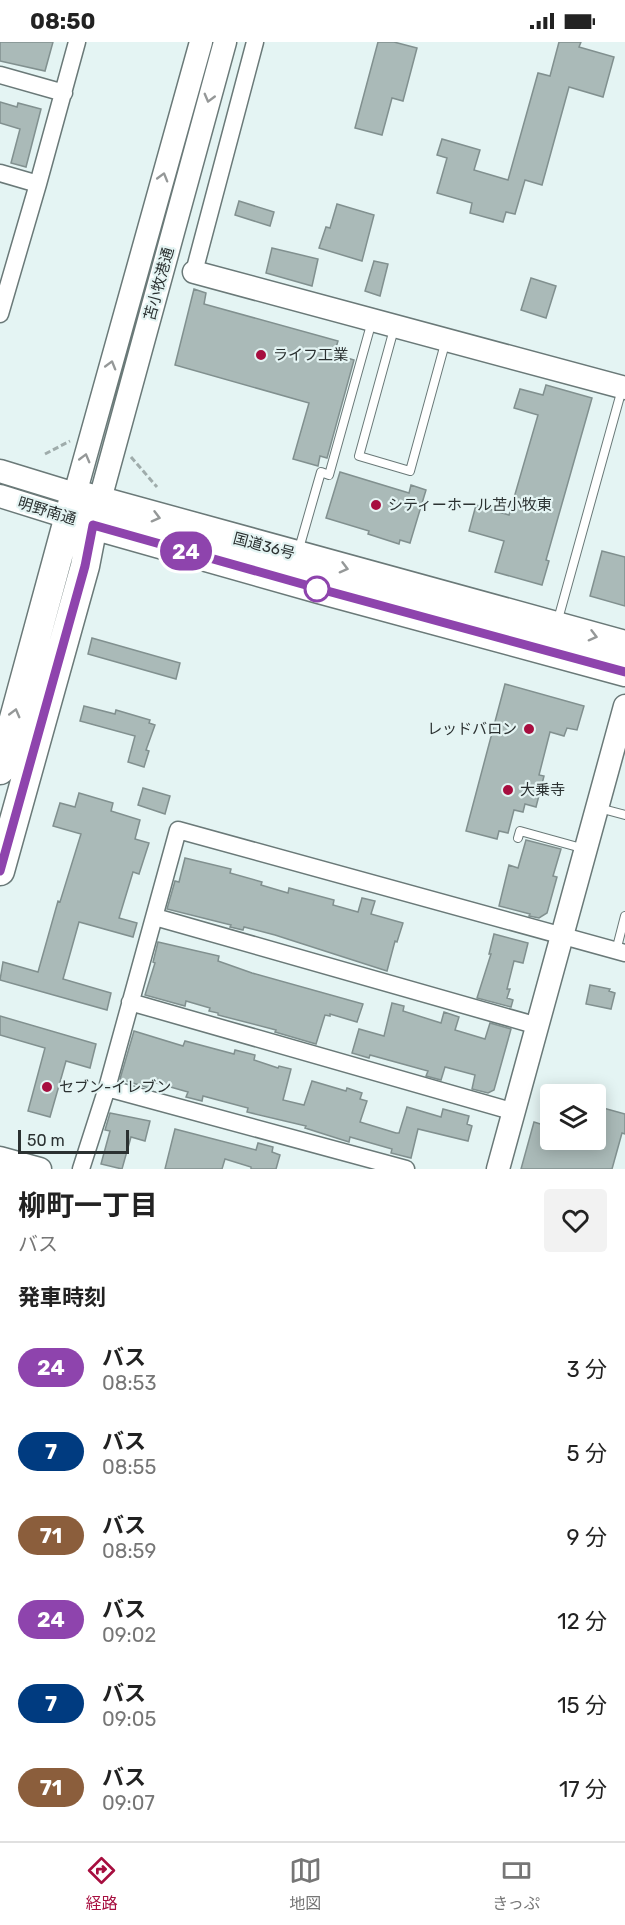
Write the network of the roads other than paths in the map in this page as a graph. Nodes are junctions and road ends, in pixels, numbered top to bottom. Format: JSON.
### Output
{"nodes":[{"id":1,"x":77,"y":42,"type":"edge"},
{"id":2,"x":201,"y":42,"type":"edge"},
{"id":3,"x":225,"y":42,"type":"edge"},
{"id":4,"x":255,"y":42,"type":"edge"},
{"id":5,"x":0,"y":75,"type":"edge"},
{"id":6,"x":64,"y":93,"type":"junction"},
{"id":7,"x":0,"y":173,"type":"edge"},
{"id":8,"x":38,"y":184,"type":"junction"},
{"id":9,"x":194,"y":272,"type":"joint"},
{"id":10,"x":6,"y":275,"type":"edge"},
{"id":11,"x":0,"y":314,"type":"edge"},
{"id":12,"x":372,"y":320,"type":"junction"},
{"id":13,"x":395,"y":326,"type":"junction"},
{"id":14,"x":446,"y":340,"type":"junction"},
{"id":15,"x":624,"y":388,"type":"edge"},
{"id":16,"x":0,"y":471,"type":"edge"},
{"id":17,"x":0,"y":496,"type":"edge"},
{"id":18,"x":84,"y":509,"type":"junction"},
{"id":19,"x":297,"y":555,"type":"junction"},
{"id":20,"x":556,"y":626,"type":"junction"},
{"id":21,"x":625,"y":645,"type":"edge"},
{"id":22,"x":625,"y":672,"type":"edge"},
{"id":23,"x":625,"y":706,"type":"edge"},
{"id":24,"x":0,"y":770,"type":"edge"},
{"id":25,"x":598,"y":808,"type":"junction"},
{"id":26,"x":625,"y":815,"type":"edge"},
{"id":27,"x":518,"y":838,"type":"dead end"},
{"id":28,"x":586,"y":849,"type":"junction"},
{"id":29,"x":0,"y":871,"type":"edge"},
{"id":30,"x":625,"y":916,"type":"edge"},
{"id":31,"x":155,"y":917,"type":"junction"},
{"id":32,"x":562,"y":936,"type":"junction"},
{"id":33,"x":620,"y":952,"type":"edge"},
{"id":34,"x":130,"y":1002,"type":"junction"},
{"id":35,"x":538,"y":1026,"type":"junction"},
{"id":36,"x":106,"y":1088,"type":"junction"},
{"id":37,"x":515,"y":1112,"type":"junction"},
{"id":38,"x":0,"y":1158,"type":"edge"},
{"id":39,"x":40,"y":1169,"type":"edge"},
{"id":40,"x":81,"y":1169,"type":"edge"},
{"id":41,"x":406,"y":1169,"type":"edge"},
{"id":42,"x":498,"y":1169,"type":"edge"}],
"edges":[{"from":1,"to":6,"type":"street"},
{"from":18,"to":2,"type":"street","name":"苫小牧港通","one_way":true},
{"from":3,"to":18,"type":"street","name":"苫小牧港通","one_way":true},
{"from":4,"to":9,"type":"street"},
{"from":5,"to":6,"type":"street"},
{"from":6,"to":8,"type":"street"},
{"from":7,"to":8,"type":"street"},
{"from":8,"to":10,"type":"street"},
{"from":9,"to":12,"type":"street"},
{"from":10,"to":11,"type":"street"},
{"from":12,"to":13,"type":"street"},
{"from":12,"to":19,"type":"lane"},
{"from":13,"to":14,"type":"street"},
{"from":13,"to":14,"type":"lane"},
{"from":14,"to":15,"type":"street"},
{"from":15,"to":20,"type":"lane"},
{"from":16,"to":18,"type":"street","name":"明野南通"},
{"from":17,"to":18,"type":"street","name":"明野南通"},
{"from":18,"to":19,"type":"highway","name":"国道36号","one_way":true},
{"from":18,"to":22,"type":"highway","name":"国道36号"},
{"from":24,"to":18,"type":"highway","one_way":true},
{"from":18,"to":29,"type":"highway"},
{"from":19,"to":20,"type":"highway","name":"国道36号","one_way":true},
{"from":20,"to":21,"type":"highway","name":"国道36号","one_way":true},
{"from":23,"to":25,"type":"street"},
{"from":25,"to":26,"type":"lane"},
{"from":25,"to":28,"type":"street"},
{"from":27,"to":28,"type":"lane"},
{"from":28,"to":32,"type":"street"},
{"from":30,"to":33,"type":"lane"},
{"from":31,"to":32,"type":"street"},
{"from":31,"to":34,"type":"street"},
{"from":31,"to":35,"type":"street"},
{"from":32,"to":33,"type":"street"},
{"from":32,"to":35,"type":"street"},
{"from":34,"to":36,"type":"street"},
{"from":34,"to":37,"type":"street"},
{"from":35,"to":37,"type":"street"},
{"from":36,"to":40,"type":"street"},
{"from":36,"to":41,"type":"street"},
{"from":37,"to":42,"type":"street"},
{"from":38,"to":39,"type":"street"}]}
